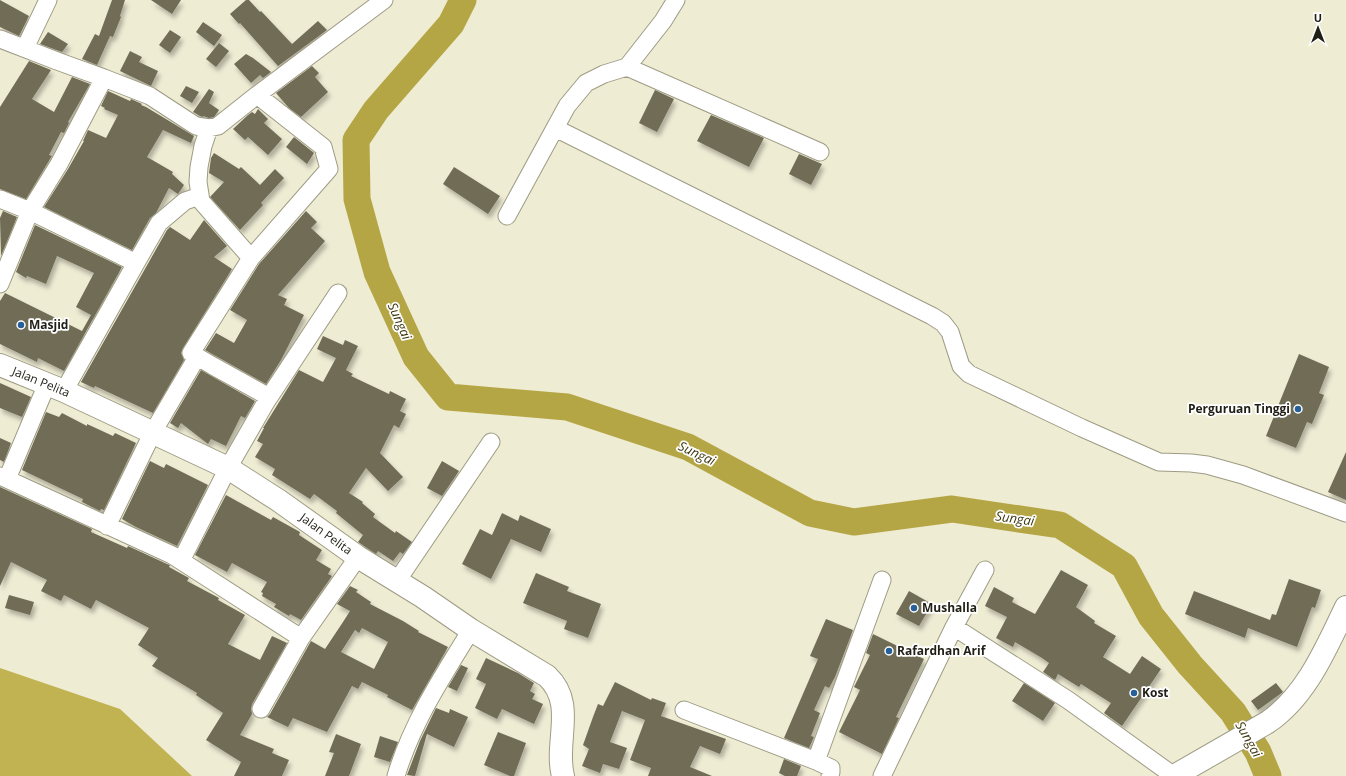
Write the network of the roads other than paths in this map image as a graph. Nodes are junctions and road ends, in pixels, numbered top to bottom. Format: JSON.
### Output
{"nodes":[{"id":1,"x":48,"y":0,"type":"edge"},
{"id":2,"x":384,"y":0,"type":"edge"},
{"id":3,"x":676,"y":0,"type":"edge"},
{"id":4,"x":0,"y":39,"type":"edge"},
{"id":5,"x":24,"y":48,"type":"junction"},
{"id":6,"x":627,"y":67,"type":"junction"},
{"id":7,"x":104,"y":78,"type":"junction"},
{"id":8,"x":257,"y":95,"type":"junction"},
{"id":9,"x":209,"y":128,"type":"junction"},
{"id":10,"x":555,"y":128,"type":"junction"},
{"id":11,"x":820,"y":152,"type":"dead end"},
{"id":12,"x":200,"y":196,"type":"junction"},
{"id":13,"x":0,"y":199,"type":"edge"},
{"id":14,"x":30,"y":212,"type":"junction"},
{"id":15,"x":507,"y":216,"type":"dead end"},
{"id":16,"x":251,"y":258,"type":"junction"},
{"id":17,"x":136,"y":263,"type":"junction"},
{"id":18,"x":0,"y":284,"type":"edge"},
{"id":19,"x":338,"y":294,"type":"dead end"},
{"id":20,"x":197,"y":357,"type":"junction"},
{"id":21,"x":0,"y":365,"type":"edge"},
{"id":22,"x":55,"y":387,"type":"junction"},
{"id":23,"x":269,"y":397,"type":"junction"},
{"id":24,"x":153,"y":432,"type":"junction"},
{"id":25,"x":491,"y":442,"type":"dead end"},
{"id":26,"x":228,"y":468,"type":"junction"},
{"id":27,"x":4,"y":478,"type":"edge"},
{"id":28,"x":1346,"y":513,"type":"edge"},
{"id":29,"x":107,"y":526,"type":"junction"},
{"id":30,"x":358,"y":557,"type":"junction"},
{"id":31,"x":181,"y":561,"type":"junction"},
{"id":32,"x":985,"y":570,"type":"dead end"},
{"id":33,"x":882,"y":580,"type":"dead end"},
{"id":34,"x":397,"y":581,"type":"junction"},
{"id":35,"x":1346,"y":607,"type":"edge"},
{"id":36,"x":954,"y":627,"type":"junction"},
{"id":37,"x":470,"y":630,"type":"junction"},
{"id":38,"x":1346,"y":630,"type":"edge"},
{"id":39,"x":301,"y":638,"type":"junction"},
{"id":40,"x":261,"y":709,"type":"dead end"},
{"id":41,"x":684,"y":710,"type":"dead end"},
{"id":42,"x":1275,"y":725,"type":"junction"},
{"id":43,"x":1219,"y":759,"type":"junction"},
{"id":44,"x":816,"y":761,"type":"junction"},
{"id":45,"x":396,"y":776,"type":"edge"},
{"id":46,"x":563,"y":776,"type":"edge"},
{"id":47,"x":830,"y":776,"type":"edge"},
{"id":48,"x":882,"y":776,"type":"edge"},
{"id":49,"x":1174,"y":776,"type":"edge"},
{"id":50,"x":1202,"y":776,"type":"edge"}],
"edges":[{"from":1,"to":5,"type":"street"},
{"from":2,"to":8,"type":"street"},
{"from":3,"to":6,"type":"street"},
{"from":4,"to":5,"type":"street"},
{"from":5,"to":7,"type":"street"},
{"from":6,"to":10,"type":"street"},
{"from":6,"to":11,"type":"street"},
{"from":7,"to":9,"type":"street"},
{"from":7,"to":14,"type":"street"},
{"from":8,"to":9,"type":"street"},
{"from":8,"to":16,"type":"street"},
{"from":9,"to":12,"type":"street"},
{"from":10,"to":15,"type":"street"},
{"from":10,"to":28,"type":"street"},
{"from":12,"to":16,"type":"street"},
{"from":12,"to":17,"type":"street"},
{"from":13,"to":14,"type":"street"},
{"from":14,"to":17,"type":"street"},
{"from":14,"to":18,"type":"street"},
{"from":16,"to":20,"type":"street"},
{"from":17,"to":22,"type":"street"},
{"from":19,"to":23,"type":"street"},
{"from":20,"to":23,"type":"street"},
{"from":20,"to":24,"type":"street"},
{"from":21,"to":22,"type":"main road","name":"Jalan Pelita"},
{"from":22,"to":24,"type":"main road","name":"Jalan Pelita"},
{"from":22,"to":27,"type":"street"},
{"from":23,"to":26,"type":"street"},
{"from":24,"to":26,"type":"main road","name":"Jalan Pelita"},
{"from":24,"to":29,"type":"street"},
{"from":25,"to":34,"type":"street"},
{"from":26,"to":30,"type":"main road","name":"Jalan Pelita"},
{"from":26,"to":31,"type":"street"},
{"from":27,"to":29,"type":"street"},
{"from":29,"to":31,"type":"street"},
{"from":30,"to":34,"type":"main road","name":"Jalan Pelita"},
{"from":30,"to":39,"type":"street"},
{"from":31,"to":39,"type":"street"},
{"from":32,"to":36,"type":"street"},
{"from":33,"to":44,"type":"street"},
{"from":34,"to":37,"type":"main road","name":"Jalan Pelita"},
{"from":35,"to":42,"type":"main road"},
{"from":36,"to":48,"type":"street"},
{"from":36,"to":49,"type":"street"},
{"from":37,"to":45,"type":"street"},
{"from":37,"to":46,"type":"main road","name":"Jalan Pelita"},
{"from":38,"to":42,"type":"main road"},
{"from":39,"to":40,"type":"street"},
{"from":41,"to":44,"type":"street"},
{"from":42,"to":43,"type":"main road"},
{"from":43,"to":49,"type":"main road"},
{"from":43,"to":50,"type":"main road"},
{"from":44,"to":47,"type":"street"}]}
